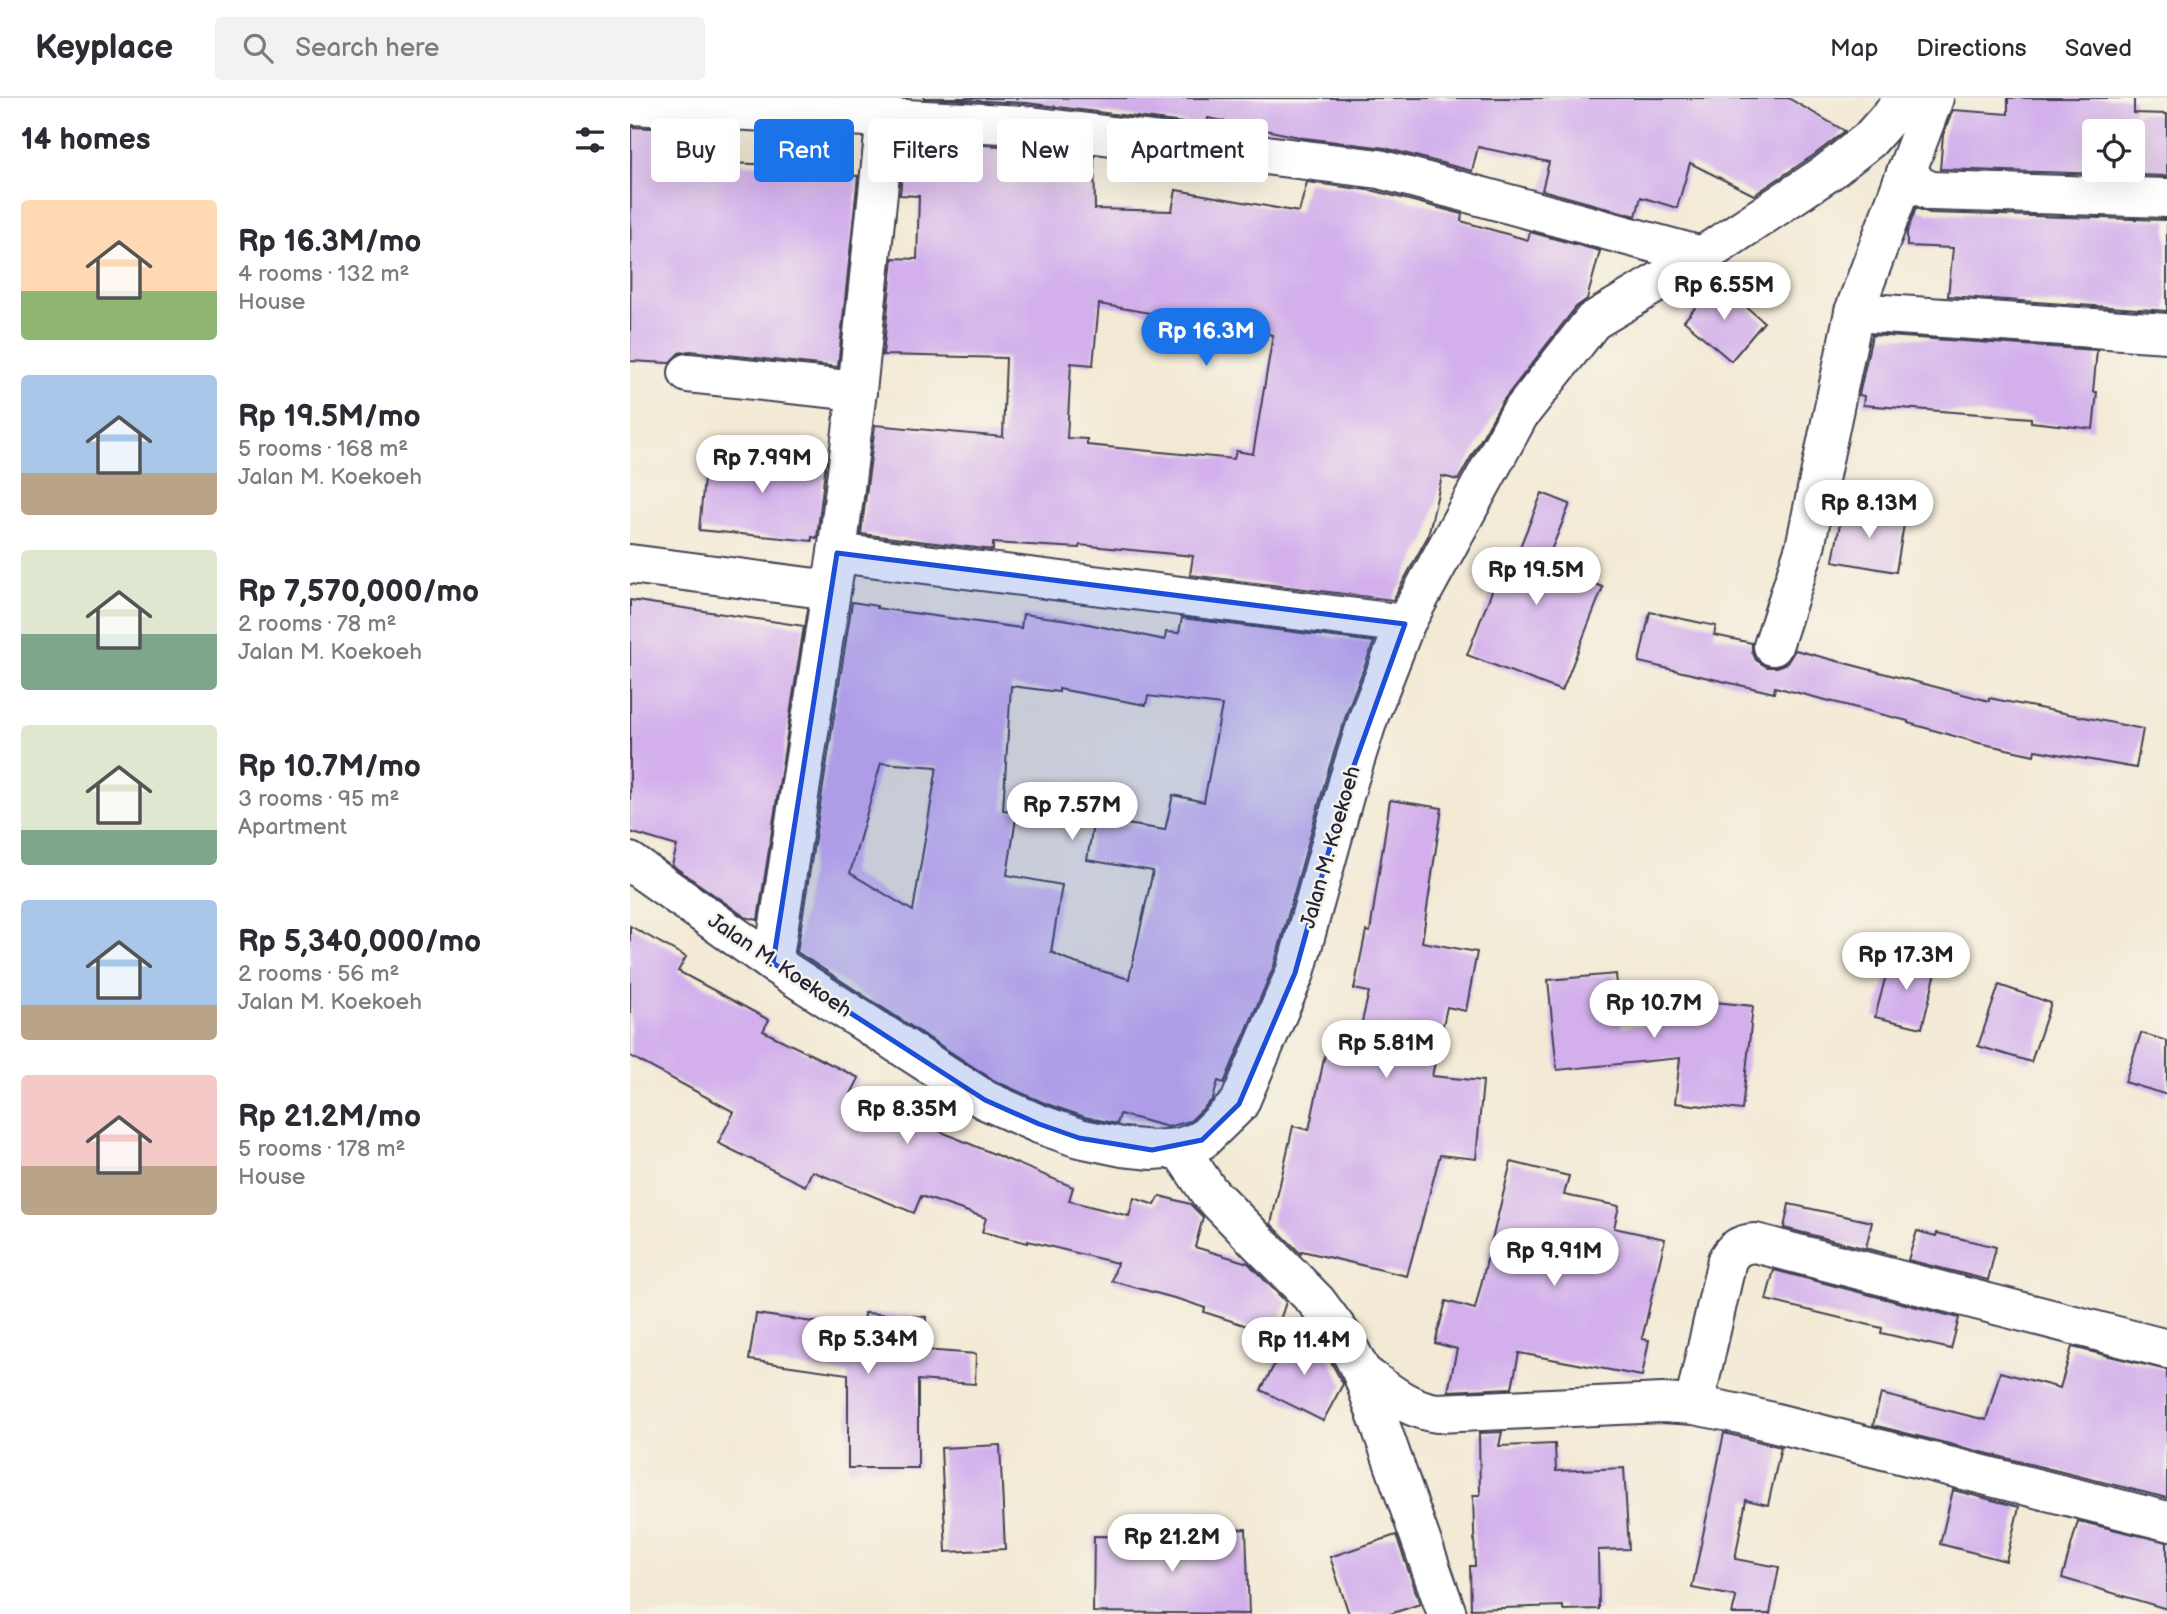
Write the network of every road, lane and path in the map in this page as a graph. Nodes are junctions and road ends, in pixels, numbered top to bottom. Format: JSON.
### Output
{"nodes":[{"id":1,"x":1906,"y":98,"type":"edge"},
{"id":2,"x":1934,"y":98,"type":"edge"},
{"id":3,"x":630,"y":105,"type":"edge"},
{"id":4,"x":1024,"y":112,"type":"edge"},
{"id":5,"x":886,"y":117,"type":"junction"},
{"id":6,"x":1907,"y":170,"type":"junction"},
{"id":7,"x":2167,"y":198,"type":"edge"},
{"id":8,"x":1702,"y":256,"type":"junction"},
{"id":9,"x":1854,"y":312,"type":"junction"},
{"id":10,"x":2167,"y":333,"type":"edge"},
{"id":11,"x":688,"y":373,"type":"dead end"},
{"id":12,"x":857,"y":391,"type":"junction"},
{"id":13,"x":837,"y":553,"type":"junction"},
{"id":14,"x":630,"y":564,"type":"edge"},
{"id":15,"x":831,"y":590,"type":"junction"},
{"id":16,"x":1405,"y":624,"type":"junction"},
{"id":17,"x":1773,"y":646,"type":"dead end"},
{"id":18,"x":630,"y":862,"type":"edge"},
{"id":19,"x":774,"y":963,"type":"junction"},
{"id":20,"x":1179,"y":1148,"type":"junction"},
{"id":21,"x":2167,"y":1349,"type":"edge"},
{"id":22,"x":1362,"y":1373,"type":"junction"},
{"id":23,"x":1694,"y":1405,"type":"junction"},
{"id":24,"x":2167,"y":1521,"type":"edge"},
{"id":25,"x":1447,"y":1614,"type":"edge"}],
"edges":[{"from":1,"to":8,"type":"street","name":"Jalan M. Koekoeh"},
{"from":2,"to":6,"type":"street"},
{"from":3,"to":5,"type":"street"},
{"from":4,"to":5,"type":"street"},
{"from":4,"to":8,"type":"street"},
{"from":5,"to":12,"type":"street"},
{"from":6,"to":7,"type":"street"},
{"from":6,"to":9,"type":"street"},
{"from":8,"to":16,"type":"street","name":"Jalan M. Koekoeh"},
{"from":9,"to":10,"type":"street"},
{"from":9,"to":17,"type":"street"},
{"from":11,"to":12,"type":"street"},
{"from":12,"to":13,"type":"street"},
{"from":13,"to":15,"type":"street"},
{"from":13,"to":16,"type":"street"},
{"from":14,"to":15,"type":"street"},
{"from":15,"to":19,"type":"street"},
{"from":16,"to":20,"type":"street","name":"Jalan M. Koekoeh"},
{"from":18,"to":19,"type":"street","name":"Jalan M. Koekoeh"},
{"from":19,"to":20,"type":"street","name":"Jalan M. Koekoeh"},
{"from":20,"to":22,"type":"street"},
{"from":21,"to":23,"type":"street"},
{"from":22,"to":23,"type":"street"},
{"from":22,"to":25,"type":"street"},
{"from":23,"to":24,"type":"street"}]}
